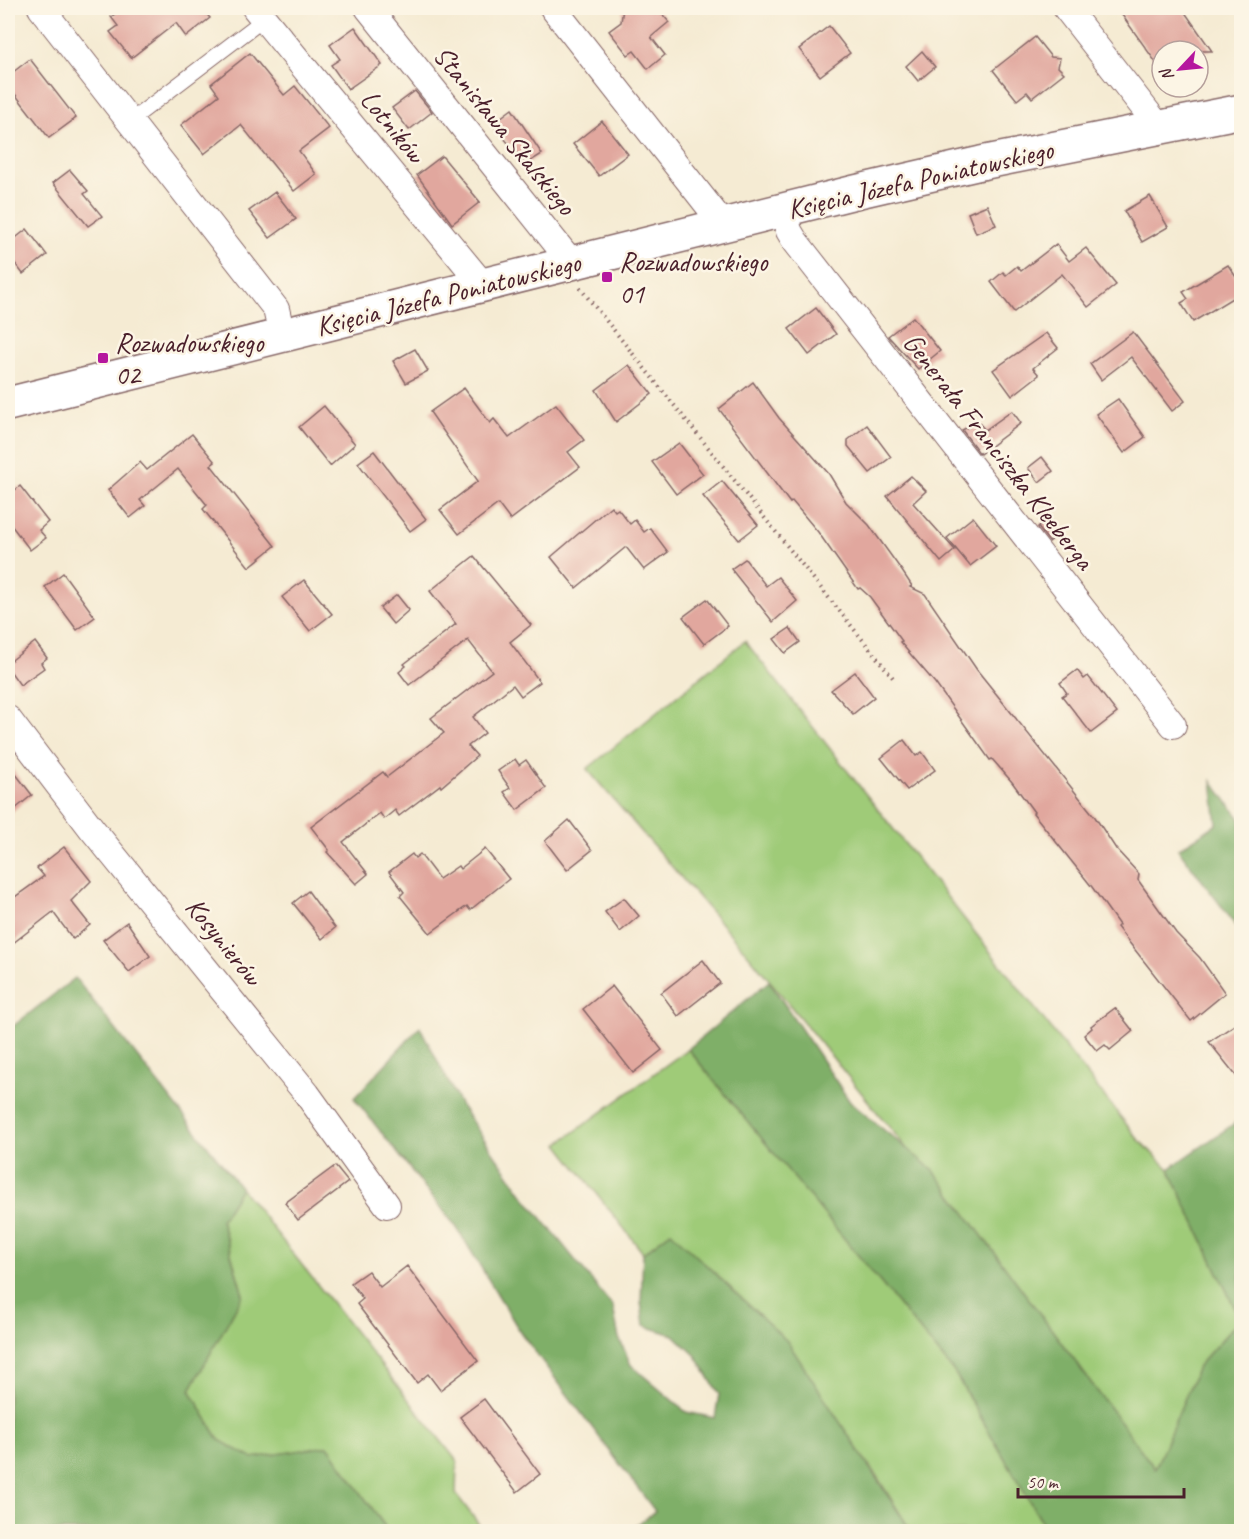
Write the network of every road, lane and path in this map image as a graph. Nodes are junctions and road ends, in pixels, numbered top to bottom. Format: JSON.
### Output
{"nodes":[{"id":1,"x":41,"y":8,"type":"edge"},
{"id":2,"x":368,"y":8,"type":"edge"},
{"id":3,"x":553,"y":8,"type":"edge"},
{"id":4,"x":1066,"y":8,"type":"edge"},
{"id":5,"x":260,"y":13,"type":"edge"},
{"id":6,"x":1242,"y":111,"type":"edge"},
{"id":7,"x":130,"y":121,"type":"junction"},
{"id":8,"x":1159,"y":127,"type":"junction"},
{"id":9,"x":784,"y":211,"type":"junction"},
{"id":10,"x":719,"y":227,"type":"junction"},
{"id":11,"x":567,"y":264,"type":"junction"},
{"id":12,"x":483,"y":285,"type":"junction"},
{"id":13,"x":282,"y":335,"type":"junction"},
{"id":14,"x":8,"y":404,"type":"edge"},
{"id":15,"x":894,"y":679,"type":"dead end"},
{"id":16,"x":8,"y":719,"type":"edge"},
{"id":17,"x":1173,"y":725,"type":"dead end"},
{"id":18,"x":387,"y":1205,"type":"dead end"}],
"edges":[{"from":1,"to":7,"type":"street"},
{"from":2,"to":11,"type":"street","name":"Stanisława Skalskiego"},
{"from":3,"to":10,"type":"street"},
{"from":4,"to":8,"type":"street"},
{"from":5,"to":7,"type":"lane"},
{"from":5,"to":12,"type":"street","name":"Lotników"},
{"from":6,"to":8,"type":"street","name":"Księcia Józefa Poniatowskiego"},
{"from":7,"to":13,"type":"street"},
{"from":8,"to":9,"type":"street","name":"Księcia Józefa Poniatowskiego"},
{"from":9,"to":10,"type":"street","name":"Księcia Józefa Poniatowskiego"},
{"from":9,"to":17,"type":"street","name":"Generała Franciszka Kleeberga"},
{"from":10,"to":11,"type":"street","name":"Księcia Józefa Poniatowskiego"},
{"from":11,"to":12,"type":"street","name":"Księcia Józefa Poniatowskiego"},
{"from":11,"to":15,"type":"path"},
{"from":12,"to":13,"type":"street","name":"Księcia Józefa Poniatowskiego"},
{"from":13,"to":14,"type":"street","name":"Księcia Józefa Poniatowskiego"},
{"from":16,"to":18,"type":"street","name":"Kosynierów"}]}
